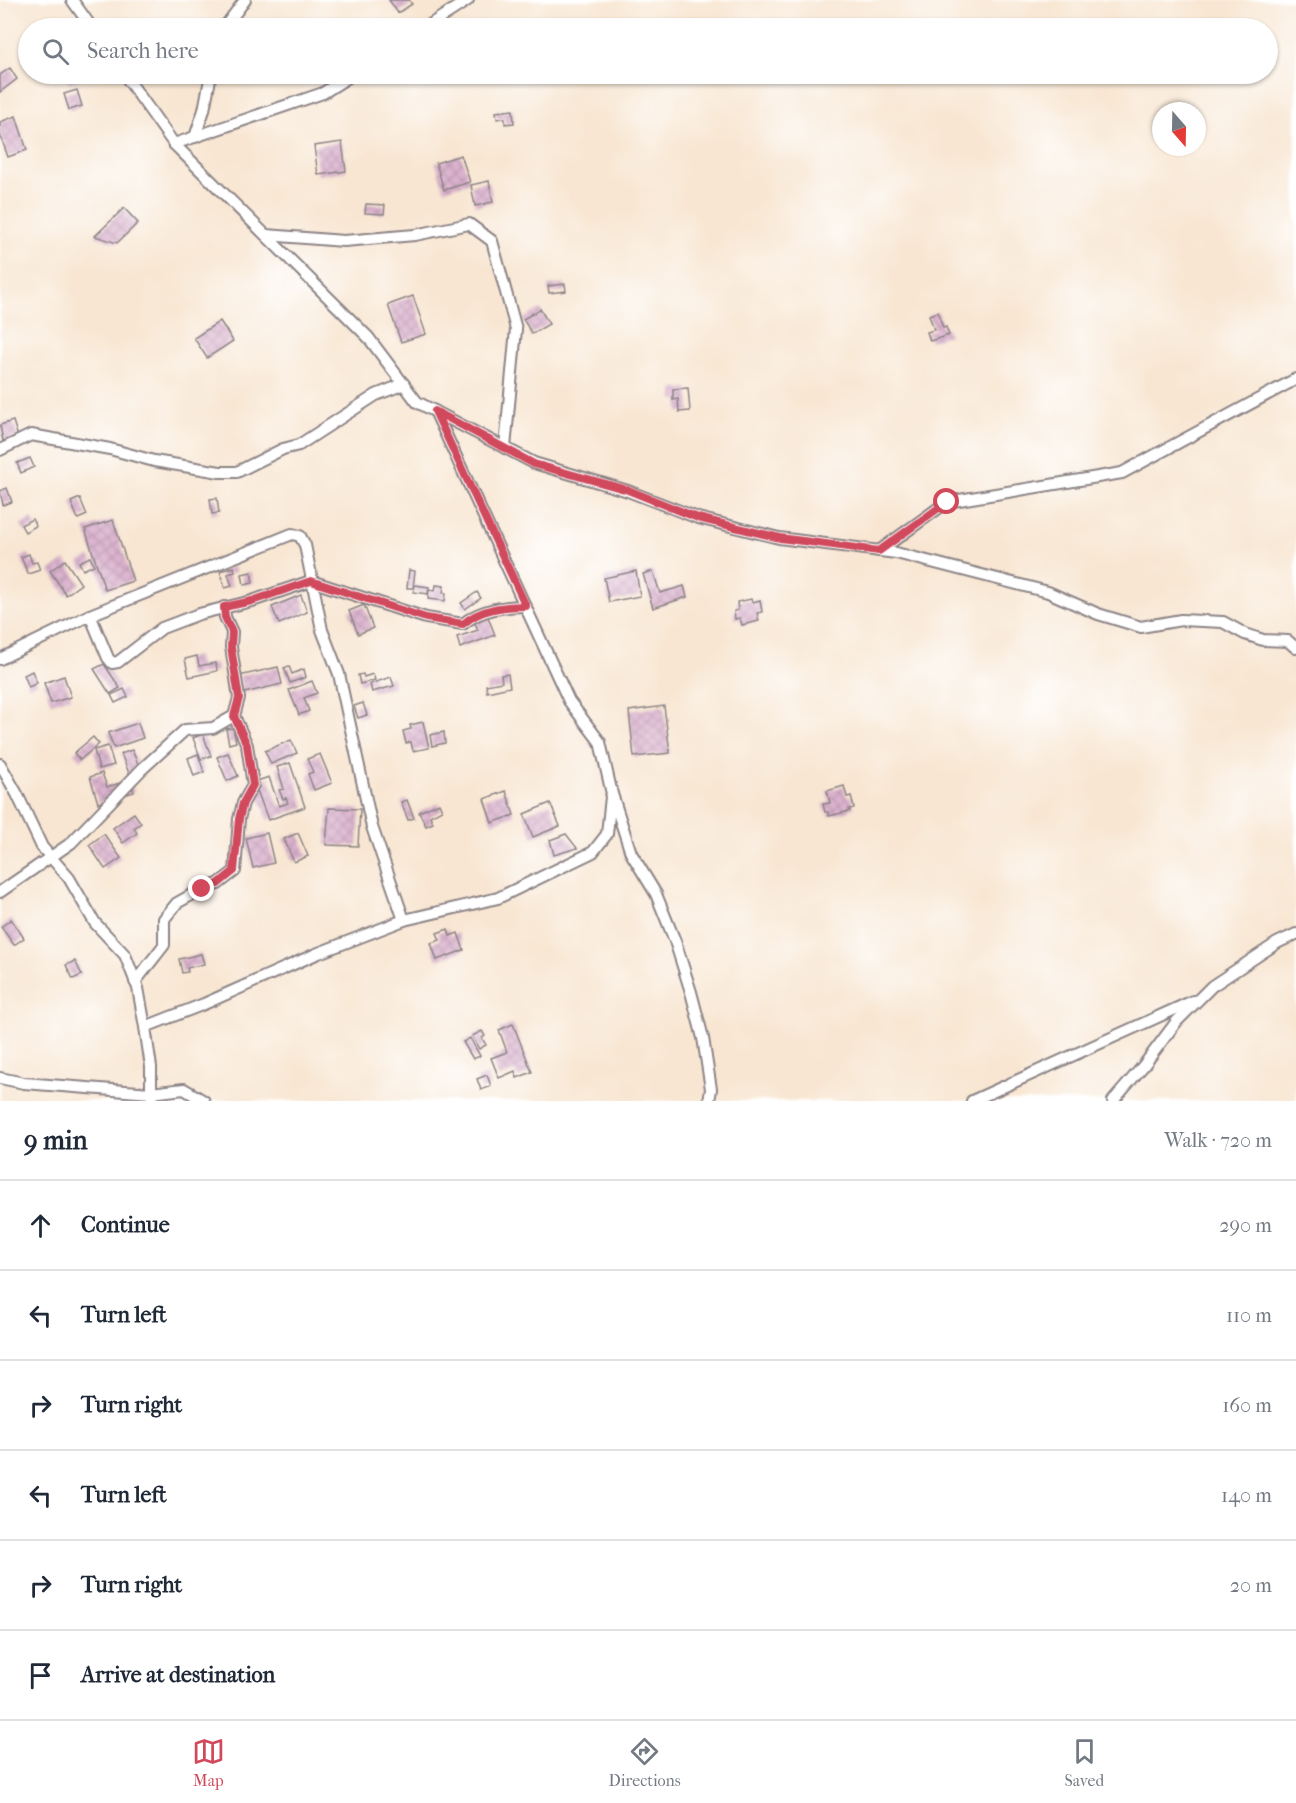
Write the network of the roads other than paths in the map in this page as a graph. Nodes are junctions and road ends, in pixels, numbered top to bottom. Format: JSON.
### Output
{"nodes":[{"id":1,"x":72,"y":0,"type":"edge"},
{"id":2,"x":245,"y":0,"type":"edge"},
{"id":3,"x":468,"y":0,"type":"edge"},
{"id":4,"x":85,"y":18,"type":"edge"},
{"id":5,"x":232,"y":18,"type":"edge"},
{"id":6,"x":440,"y":18,"type":"edge"},
{"id":7,"x":131,"y":84,"type":"edge"},
{"id":8,"x":209,"y":84,"type":"edge"},
{"id":9,"x":337,"y":84,"type":"edge"},
{"id":10,"x":195,"y":136,"type":"junction"},
{"id":11,"x":174,"y":144,"type":"junction"},
{"id":12,"x":267,"y":235,"type":"junction"},
{"id":13,"x":1296,"y":379,"type":"edge"},
{"id":14,"x":404,"y":384,"type":"junction"},
{"id":15,"x":435,"y":411,"type":"junction"},
{"id":16,"x":505,"y":448,"type":"junction"},
{"id":17,"x":0,"y":450,"type":"edge"},
{"id":18,"x":879,"y":551,"type":"junction"},
{"id":19,"x":311,"y":581,"type":"junction"},
{"id":20,"x":526,"y":606,"type":"junction"},
{"id":21,"x":224,"y":607,"type":"junction"},
{"id":22,"x":90,"y":615,"type":"junction"},
{"id":23,"x":1296,"y":648,"type":"edge"},
{"id":24,"x":0,"y":659,"type":"edge"},
{"id":25,"x":234,"y":716,"type":"junction"},
{"id":26,"x":0,"y":764,"type":"edge"},
{"id":27,"x":612,"y":794,"type":"junction"},
{"id":28,"x":51,"y":858,"type":"junction"},
{"id":29,"x":0,"y":892,"type":"edge"},
{"id":30,"x":404,"y":920,"type":"junction"},
{"id":31,"x":1296,"y":934,"type":"edge"},
{"id":32,"x":135,"y":982,"type":"junction"},
{"id":33,"x":1201,"y":997,"type":"junction"},
{"id":34,"x":145,"y":1027,"type":"junction"},
{"id":35,"x":0,"y":1078,"type":"edge"},
{"id":36,"x":152,"y":1097,"type":"edge"},
{"id":37,"x":204,"y":1101,"type":"edge"},
{"id":38,"x":709,"y":1101,"type":"edge"},
{"id":39,"x":972,"y":1101,"type":"edge"},
{"id":40,"x":1113,"y":1101,"type":"edge"}],
"edges":[{"from":1,"to":4,"type":"street"},
{"from":2,"to":5,"type":"street"},
{"from":3,"to":6,"type":"street"},
{"from":7,"to":11,"type":"street"},
{"from":8,"to":10,"type":"street"},
{"from":9,"to":10,"type":"street"},
{"from":10,"to":11,"type":"street"},
{"from":11,"to":12,"type":"street"},
{"from":12,"to":14,"type":"street"},
{"from":12,"to":16,"type":"street"},
{"from":13,"to":18,"type":"street"},
{"from":14,"to":15,"type":"street"},
{"from":14,"to":17,"type":"street"},
{"from":15,"to":16,"type":"street"},
{"from":15,"to":20,"type":"street"},
{"from":16,"to":18,"type":"street"},
{"from":18,"to":23,"type":"street"},
{"from":19,"to":20,"type":"street"},
{"from":19,"to":21,"type":"street"},
{"from":19,"to":22,"type":"street"},
{"from":19,"to":30,"type":"street"},
{"from":20,"to":27,"type":"street"},
{"from":21,"to":22,"type":"street"},
{"from":21,"to":25,"type":"street"},
{"from":22,"to":24,"type":"street"},
{"from":25,"to":28,"type":"street"},
{"from":25,"to":32,"type":"street"},
{"from":26,"to":28,"type":"street"},
{"from":27,"to":30,"type":"street"},
{"from":27,"to":38,"type":"street"},
{"from":28,"to":29,"type":"street"},
{"from":28,"to":32,"type":"street"},
{"from":30,"to":34,"type":"street"},
{"from":31,"to":33,"type":"street"},
{"from":32,"to":34,"type":"street"},
{"from":33,"to":39,"type":"street"},
{"from":33,"to":40,"type":"street"},
{"from":34,"to":36,"type":"street"},
{"from":35,"to":36,"type":"street"},
{"from":36,"to":37,"type":"street"}]}
